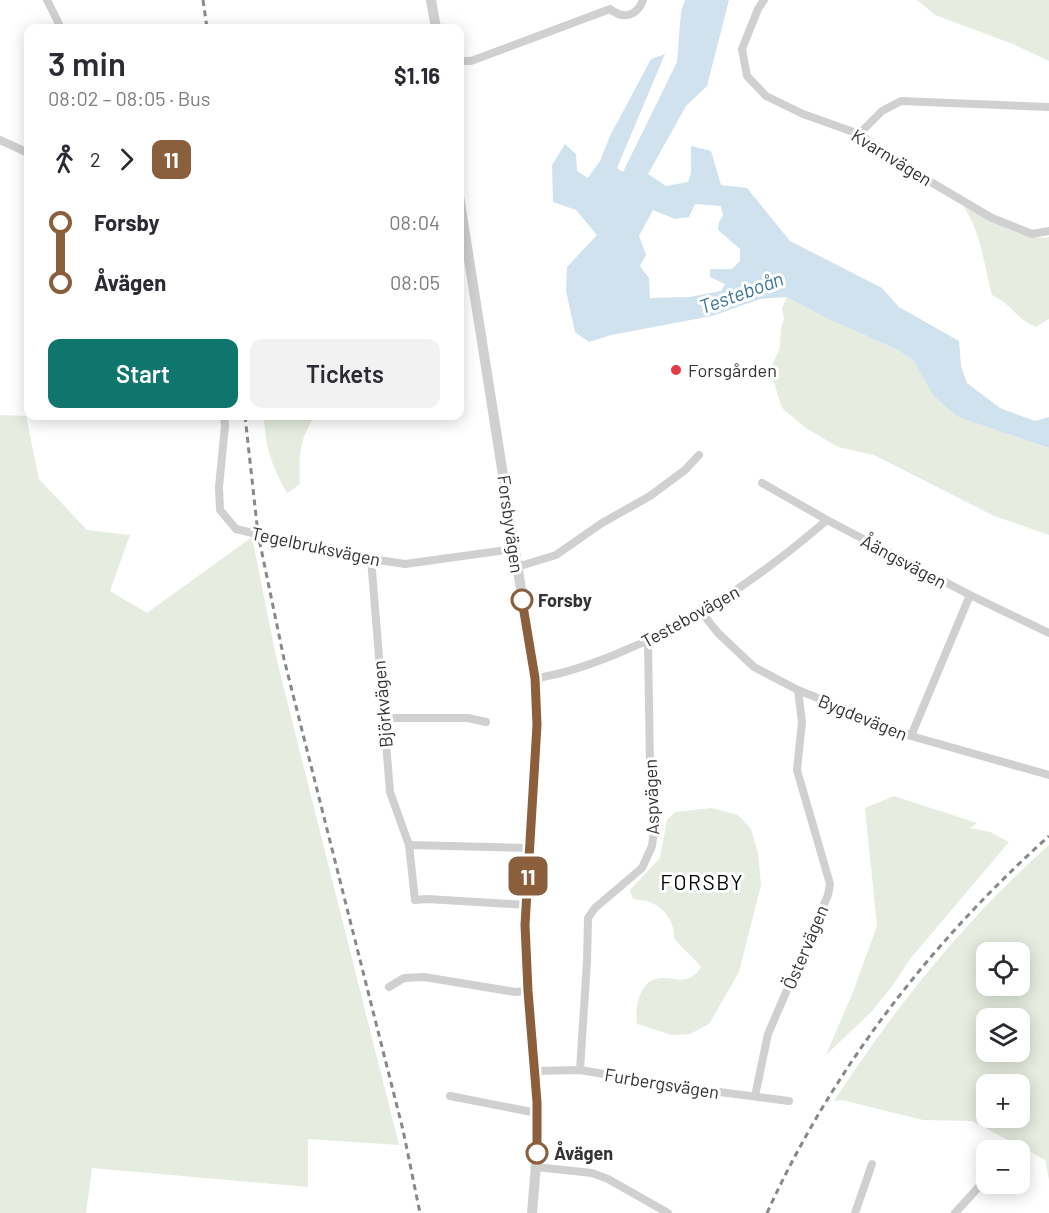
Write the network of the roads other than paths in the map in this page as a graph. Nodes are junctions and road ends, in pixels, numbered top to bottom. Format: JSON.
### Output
{"nodes":[{"id":1,"x":47,"y":0,"type":"edge"},
{"id":2,"x":431,"y":0,"type":"edge"},
{"id":3,"x":643,"y":0,"type":"edge"},
{"id":4,"x":764,"y":0,"type":"edge"},
{"id":5,"x":59,"y":24,"type":"edge"},
{"id":6,"x":435,"y":24,"type":"edge"},
{"id":7,"x":464,"y":61,"type":"edge"},
{"id":8,"x":1049,"y":107,"type":"edge"},
{"id":9,"x":860,"y":134,"type":"junction"},
{"id":10,"x":0,"y":140,"type":"edge"},
{"id":11,"x":24,"y":151,"type":"edge"},
{"id":12,"x":464,"y":228,"type":"edge"},
{"id":13,"x":1049,"y":231,"type":"edge"},
{"id":14,"x":224,"y":420,"type":"edge"},
{"id":15,"x":699,"y":454,"type":"dead end"},
{"id":16,"x":762,"y":483,"type":"dead end"},
{"id":17,"x":827,"y":520,"type":"junction"},
{"id":18,"x":514,"y":549,"type":"junction"},
{"id":19,"x":371,"y":559,"type":"junction"},
{"id":20,"x":517,"y":567,"type":"junction"},
{"id":21,"x":970,"y":595,"type":"junction"},
{"id":22,"x":702,"y":613,"type":"junction"},
{"id":23,"x":1049,"y":633,"type":"edge"},
{"id":24,"x":648,"y":642,"type":"junction"},
{"id":25,"x":535,"y":678,"type":"junction"},
{"id":26,"x":798,"y":690,"type":"junction"},
{"id":27,"x":383,"y":718,"type":"junction"},
{"id":28,"x":486,"y":722,"type":"dead end"},
{"id":29,"x":911,"y":736,"type":"junction"},
{"id":30,"x":1049,"y":775,"type":"edge"},
{"id":31,"x":409,"y":845,"type":"junction"},
{"id":32,"x":529,"y":848,"type":"junction"},
{"id":33,"x":526,"y":905,"type":"junction"},
{"id":34,"x":389,"y":987,"type":"dead end"},
{"id":35,"x":528,"y":991,"type":"junction"},
{"id":36,"x":580,"y":1070,"type":"junction"},
{"id":37,"x":536,"y":1071,"type":"junction"},
{"id":38,"x":450,"y":1096,"type":"dead end"},
{"id":39,"x":755,"y":1096,"type":"junction"},
{"id":40,"x":789,"y":1101,"type":"dead end"},
{"id":41,"x":537,"y":1113,"type":"junction"},
{"id":42,"x":872,"y":1164,"type":"dead end"},
{"id":43,"x":536,"y":1167,"type":"junction"},
{"id":44,"x":976,"y":1190,"type":"edge"},
{"id":45,"x":532,"y":1213,"type":"edge"},
{"id":46,"x":668,"y":1213,"type":"edge"},
{"id":47,"x":855,"y":1213,"type":"edge"},
{"id":48,"x":955,"y":1213,"type":"edge"}],
"edges":[{"from":1,"to":5,"type":"street"},
{"from":2,"to":6,"type":"street"},
{"from":3,"to":7,"type":"street"},
{"from":4,"to":9,"type":"street","name":"Kvarnvägen"},
{"from":8,"to":9,"type":"street"},
{"from":9,"to":13,"type":"street","name":"Kvarnvägen"},
{"from":10,"to":11,"type":"street"},
{"from":12,"to":18,"type":"street","name":"Forsbyvägen"},
{"from":14,"to":19,"type":"street","name":"Tegelbruksvägen"},
{"from":15,"to":20,"type":"street"},
{"from":16,"to":17,"type":"street","name":"Åängsvägen"},
{"from":17,"to":21,"type":"street","name":"Åängsvägen"},
{"from":17,"to":22,"type":"street","name":"Testebovägen"},
{"from":18,"to":19,"type":"street","name":"Tegelbruksvägen"},
{"from":18,"to":20,"type":"street","name":"Forsbyvägen"},
{"from":19,"to":27,"type":"street","name":"Björkvägen"},
{"from":20,"to":25,"type":"street","name":"Forsbyvägen"},
{"from":21,"to":23,"type":"street","name":"Åängsvägen"},
{"from":21,"to":29,"type":"street"},
{"from":22,"to":24,"type":"street","name":"Testebovägen"},
{"from":22,"to":26,"type":"street","name":"Bygdevägen"},
{"from":24,"to":25,"type":"street","name":"Testebovägen"},
{"from":24,"to":36,"type":"street","name":"Aspvägen"},
{"from":25,"to":32,"type":"street","name":"Forsbyvägen"},
{"from":26,"to":29,"type":"street","name":"Bygdevägen"},
{"from":26,"to":39,"type":"street","name":"Östervägen"},
{"from":27,"to":28,"type":"street"},
{"from":27,"to":31,"type":"street","name":"Björkvägen"},
{"from":29,"to":30,"type":"street","name":"Bygdevägen"},
{"from":31,"to":32,"type":"street"},
{"from":31,"to":33,"type":"street","name":"Björkvägen"},
{"from":32,"to":33,"type":"street","name":"Forsbyvägen"},
{"from":33,"to":35,"type":"street","name":"Forsbyvägen"},
{"from":34,"to":35,"type":"street"},
{"from":35,"to":37,"type":"street","name":"Forsbyvägen"},
{"from":36,"to":37,"type":"street","name":"Furbergsvägen"},
{"from":36,"to":39,"type":"street","name":"Furbergsvägen"},
{"from":37,"to":41,"type":"street","name":"Forsbyvägen"},
{"from":38,"to":41,"type":"street"},
{"from":39,"to":40,"type":"street","name":"Furbergsvägen"},
{"from":41,"to":43,"type":"street","name":"Forsbyvägen"},
{"from":42,"to":47,"type":"street"},
{"from":43,"to":45,"type":"street","name":"Forsbyvägen"},
{"from":43,"to":46,"type":"street"},
{"from":44,"to":48,"type":"street"}]}
